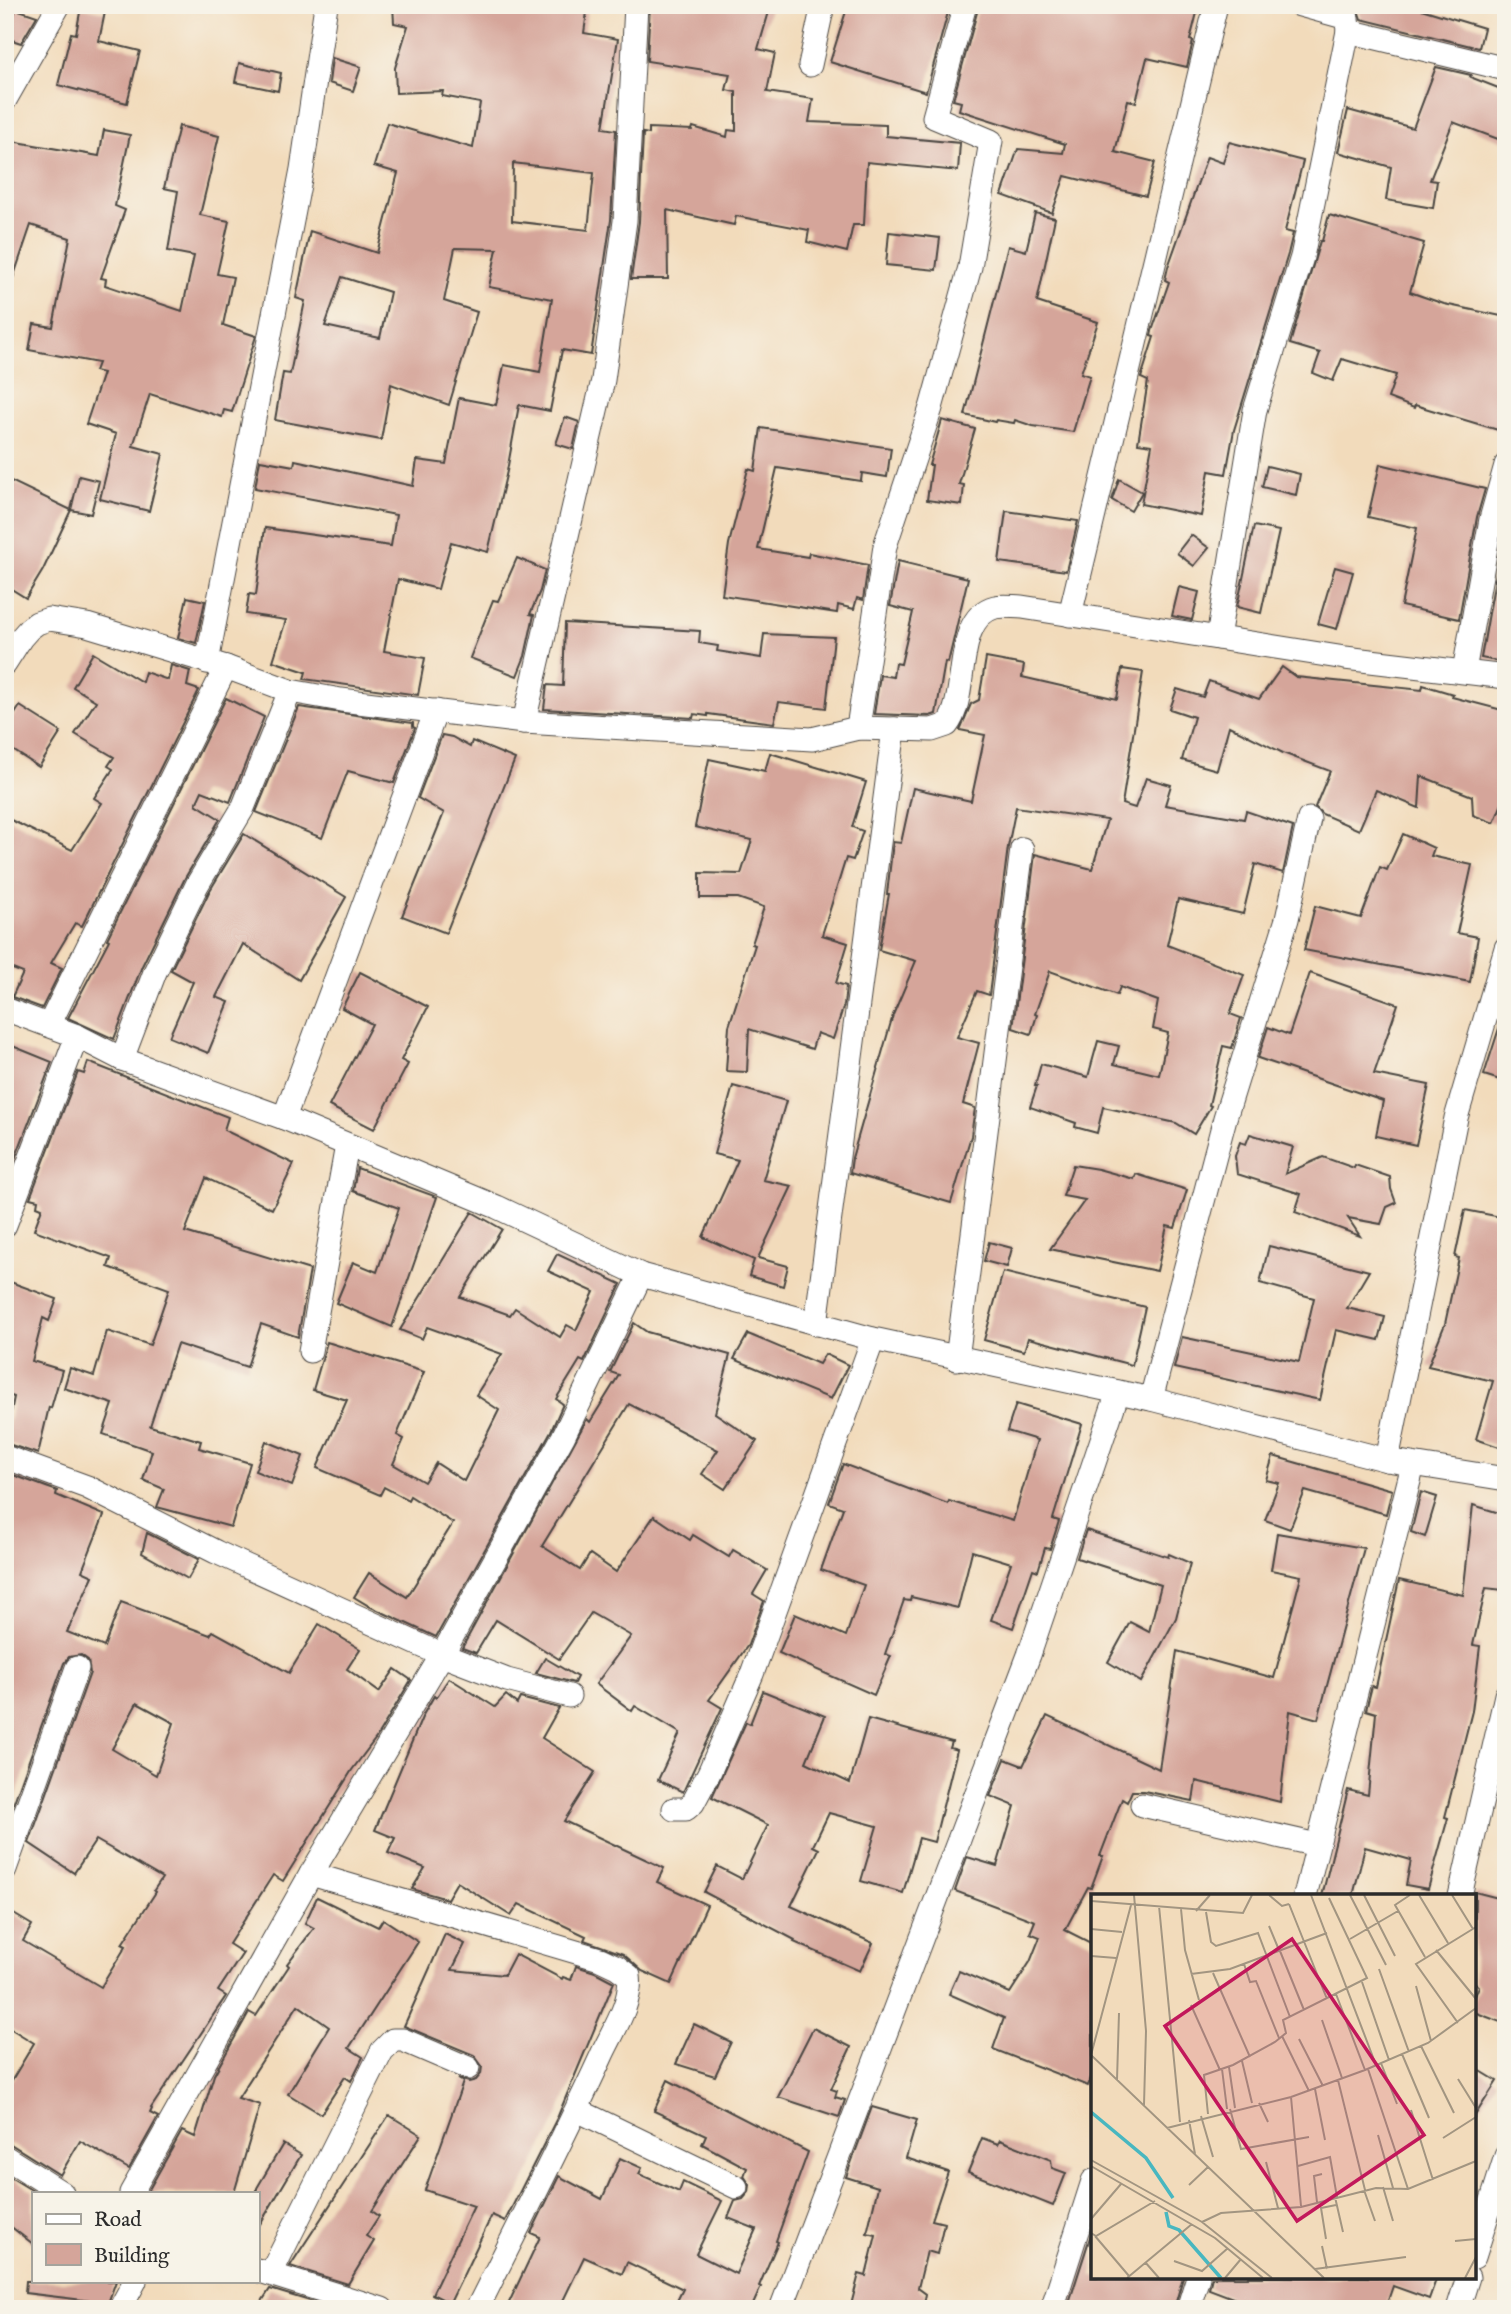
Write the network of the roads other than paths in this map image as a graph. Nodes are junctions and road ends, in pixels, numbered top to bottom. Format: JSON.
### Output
{"nodes":[{"id":1,"x":59,"y":5,"type":"edge"},
{"id":2,"x":326,"y":5,"type":"edge"},
{"id":3,"x":636,"y":5,"type":"edge"},
{"id":4,"x":824,"y":5,"type":"edge"},
{"id":5,"x":965,"y":5,"type":"edge"},
{"id":6,"x":1216,"y":5,"type":"edge"},
{"id":7,"x":1300,"y":5,"type":"edge"},
{"id":8,"x":1348,"y":18,"type":"edge"},
{"id":9,"x":810,"y":65,"type":"dead end"},
{"id":10,"x":1506,"y":69,"type":"edge"},
{"id":11,"x":5,"y":100,"type":"edge"},
{"id":12,"x":1506,"y":465,"type":"edge"},
{"id":13,"x":1070,"y":615,"type":"junction"},
{"id":14,"x":1218,"y":638,"type":"junction"},
{"id":15,"x":5,"y":663,"type":"edge"},
{"id":16,"x":217,"y":665,"type":"junction"},
{"id":17,"x":1464,"y":671,"type":"junction"},
{"id":18,"x":1506,"y":677,"type":"edge"},
{"id":19,"x":290,"y":691,"type":"junction"},
{"id":20,"x":436,"y":711,"type":"junction"},
{"id":21,"x":524,"y":722,"type":"junction"},
{"id":22,"x":858,"y":727,"type":"junction"},
{"id":23,"x":894,"y":729,"type":"junction"},
{"id":24,"x":1309,"y":819,"type":"dead end"},
{"id":25,"x":1022,"y":849,"type":"dead end"},
{"id":26,"x":1506,"y":948,"type":"edge"},
{"id":27,"x":5,"y":1009,"type":"edge"},
{"id":28,"x":49,"y":1025,"type":"junction"},
{"id":29,"x":77,"y":1036,"type":"junction"},
{"id":30,"x":122,"y":1059,"type":"junction"},
{"id":31,"x":284,"y":1118,"type":"junction"},
{"id":32,"x":347,"y":1145,"type":"junction"},
{"id":33,"x":5,"y":1225,"type":"edge"},
{"id":34,"x":640,"y":1275,"type":"junction"},
{"id":35,"x":816,"y":1324,"type":"junction"},
{"id":36,"x":873,"y":1339,"type":"junction"},
{"id":37,"x":310,"y":1351,"type":"dead end"},
{"id":38,"x":957,"y":1359,"type":"junction"},
{"id":39,"x":1118,"y":1392,"type":"junction"},
{"id":40,"x":1151,"y":1399,"type":"junction"},
{"id":41,"x":5,"y":1457,"type":"edge"},
{"id":42,"x":1387,"y":1460,"type":"junction"},
{"id":43,"x":1413,"y":1465,"type":"junction"},
{"id":44,"x":1506,"y":1479,"type":"edge"},
{"id":45,"x":442,"y":1655,"type":"junction"},
{"id":46,"x":77,"y":1668,"type":"dead end"},
{"id":47,"x":1506,"y":1695,"type":"edge"},
{"id":48,"x":569,"y":1696,"type":"dead end"},
{"id":49,"x":1142,"y":1805,"type":"dead end"},
{"id":50,"x":674,"y":1810,"type":"dead end"},
{"id":51,"x":1317,"y":1845,"type":"junction"},
{"id":52,"x":5,"y":1869,"type":"edge"},
{"id":53,"x":311,"y":1874,"type":"junction"},
{"id":54,"x":1305,"y":1894,"type":"edge"},
{"id":55,"x":1460,"y":1894,"type":"edge"},
{"id":56,"x":468,"y":2067,"type":"dead end"},
{"id":57,"x":577,"y":2110,"type":"junction"},
{"id":58,"x":1506,"y":2156,"type":"edge"},
{"id":59,"x":5,"y":2157,"type":"edge"},
{"id":60,"x":736,"y":2187,"type":"dead end"},
{"id":61,"x":1091,"y":2187,"type":"edge"},
{"id":62,"x":60,"y":2192,"type":"edge"},
{"id":63,"x":132,"y":2192,"type":"edge"},
{"id":64,"x":1476,"y":2251,"type":"edge"},
{"id":65,"x":264,"y":2271,"type":"edge"},
{"id":66,"x":1197,"y":2279,"type":"edge"},
{"id":67,"x":1467,"y":2279,"type":"edge"},
{"id":68,"x":134,"y":2282,"type":"edge"},
{"id":69,"x":120,"y":2309,"type":"edge"},
{"id":70,"x":382,"y":2309,"type":"edge"},
{"id":71,"x":477,"y":2309,"type":"edge"},
{"id":72,"x":781,"y":2309,"type":"edge"},
{"id":73,"x":1052,"y":2309,"type":"edge"},
{"id":74,"x":1188,"y":2309,"type":"edge"},
{"id":75,"x":1458,"y":2309,"type":"edge"}],
"edges":[{"from":1,"to":11,"type":"street"},
{"from":2,"to":16,"type":"street"},
{"from":3,"to":21,"type":"street"},
{"from":4,"to":9,"type":"street"},
{"from":5,"to":22,"type":"street"},
{"from":6,"to":13,"type":"street"},
{"from":7,"to":8,"type":"street"},
{"from":8,"to":10,"type":"street"},
{"from":8,"to":14,"type":"street"},
{"from":12,"to":17,"type":"street"},
{"from":13,"to":14,"type":"street"},
{"from":13,"to":23,"type":"street"},
{"from":14,"to":17,"type":"street"},
{"from":15,"to":16,"type":"street"},
{"from":16,"to":19,"type":"street"},
{"from":16,"to":28,"type":"street"},
{"from":17,"to":18,"type":"street"},
{"from":19,"to":20,"type":"street"},
{"from":19,"to":30,"type":"street"},
{"from":20,"to":21,"type":"street"},
{"from":20,"to":31,"type":"street"},
{"from":21,"to":22,"type":"street"},
{"from":22,"to":23,"type":"street"},
{"from":23,"to":35,"type":"street"},
{"from":24,"to":40,"type":"street"},
{"from":25,"to":38,"type":"street"},
{"from":26,"to":42,"type":"street"},
{"from":27,"to":28,"type":"street"},
{"from":28,"to":29,"type":"street"},
{"from":29,"to":30,"type":"street"},
{"from":29,"to":33,"type":"street"},
{"from":30,"to":31,"type":"street"},
{"from":31,"to":32,"type":"street"},
{"from":32,"to":34,"type":"street"},
{"from":32,"to":37,"type":"street"},
{"from":34,"to":35,"type":"street"},
{"from":34,"to":45,"type":"street"},
{"from":35,"to":36,"type":"street"},
{"from":36,"to":38,"type":"street"},
{"from":36,"to":50,"type":"street"},
{"from":38,"to":39,"type":"street"},
{"from":39,"to":40,"type":"street"},
{"from":39,"to":72,"type":"street"},
{"from":40,"to":42,"type":"street"},
{"from":41,"to":45,"type":"street"},
{"from":42,"to":43,"type":"street"},
{"from":43,"to":44,"type":"street"},
{"from":43,"to":51,"type":"street"},
{"from":45,"to":48,"type":"street"},
{"from":45,"to":53,"type":"street"},
{"from":46,"to":52,"type":"street"},
{"from":47,"to":55,"type":"street"},
{"from":49,"to":51,"type":"street"},
{"from":51,"to":54,"type":"street"},
{"from":53,"to":57,"type":"street"},
{"from":53,"to":63,"type":"street"},
{"from":56,"to":65,"type":"street"},
{"from":57,"to":60,"type":"street"},
{"from":57,"to":71,"type":"street"},
{"from":58,"to":64,"type":"street"},
{"from":59,"to":62,"type":"street"},
{"from":61,"to":73,"type":"street"},
{"from":65,"to":70,"type":"street"},
{"from":66,"to":74,"type":"street"},
{"from":67,"to":75,"type":"street"},
{"from":68,"to":69,"type":"street"}]}
